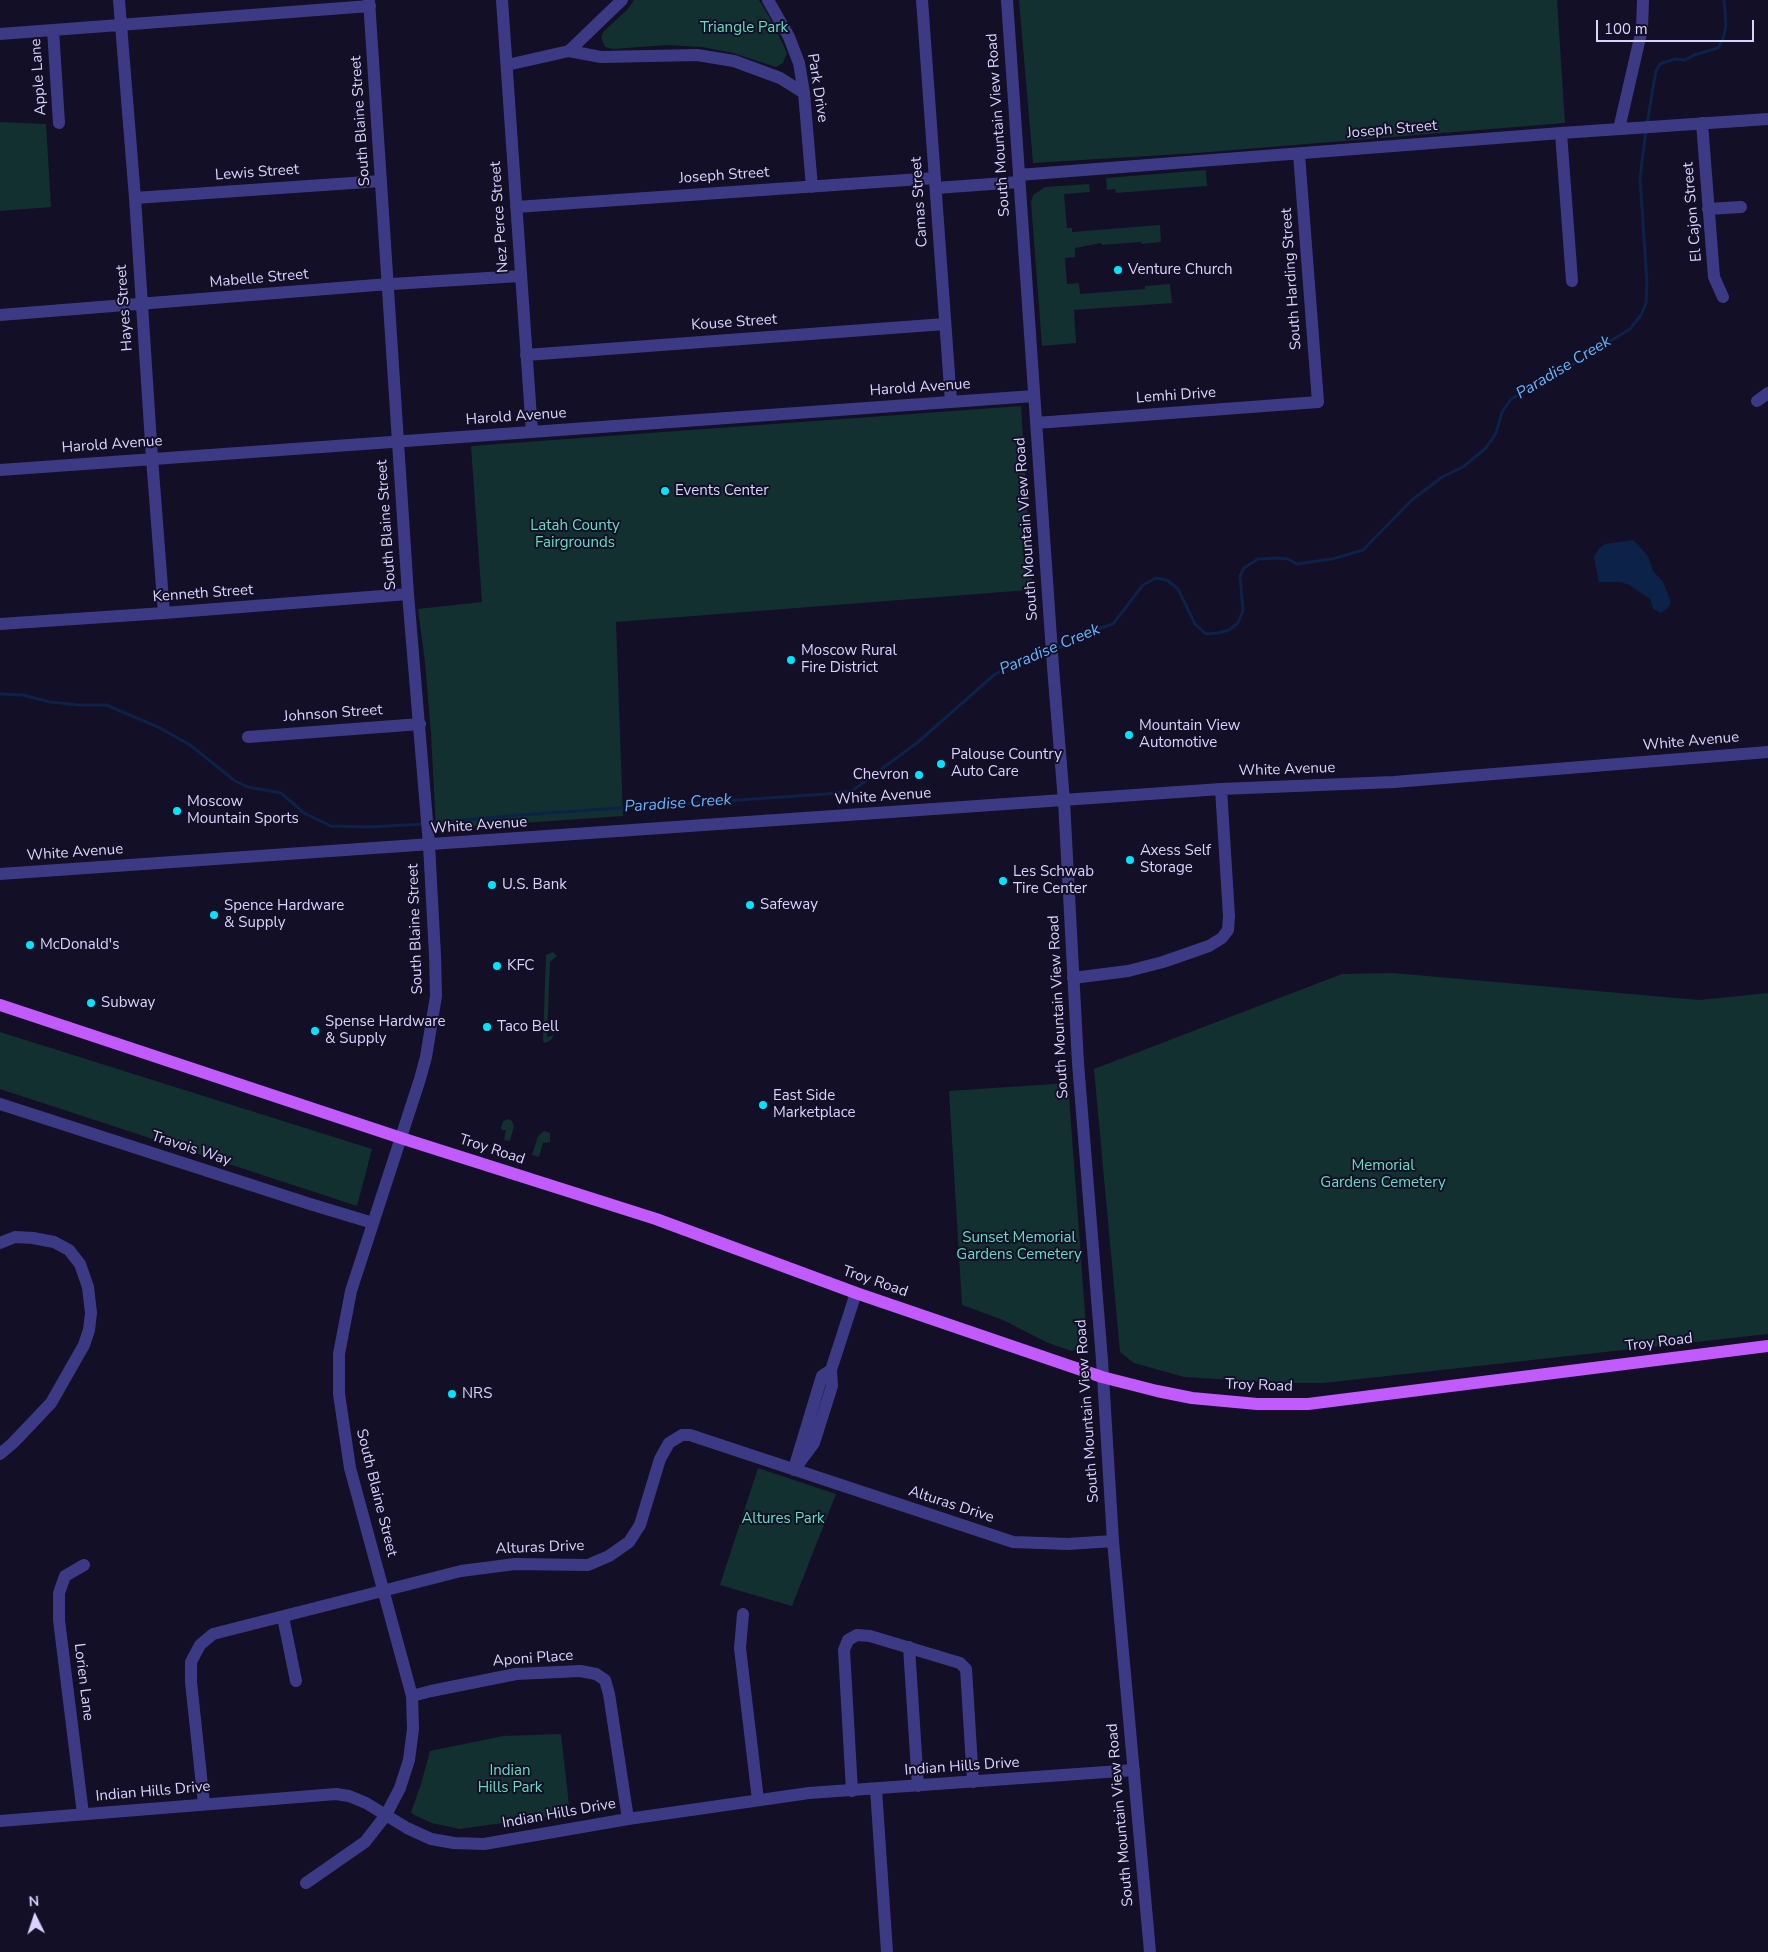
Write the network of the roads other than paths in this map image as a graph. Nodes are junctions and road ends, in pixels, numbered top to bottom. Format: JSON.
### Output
{"nodes":[{"id":1,"x":119,"y":0,"type":"edge"},
{"id":2,"x":502,"y":0,"type":"edge"},
{"id":3,"x":622,"y":0,"type":"edge"},
{"id":4,"x":768,"y":0,"type":"edge"},
{"id":5,"x":922,"y":0,"type":"edge"},
{"id":6,"x":1007,"y":0,"type":"edge"},
{"id":7,"x":1643,"y":0,"type":"edge"},
{"id":8,"x":370,"y":3,"type":"edge"},
{"id":9,"x":121,"y":24,"type":"junction"},
{"id":10,"x":53,"y":30,"type":"junction"},
{"id":11,"x":0,"y":34,"type":"edge"},
{"id":12,"x":569,"y":52,"type":"junction"},
{"id":13,"x":507,"y":65,"type":"junction"},
{"id":14,"x":804,"y":93,"type":"junction"},
{"id":15,"x":1768,"y":119,"type":"edge"},
{"id":16,"x":59,"y":123,"type":"dead end"},
{"id":17,"x":1702,"y":123,"type":"junction"},
{"id":18,"x":1619,"y":129,"type":"junction"},
{"id":19,"x":1561,"y":133,"type":"junction"},
{"id":20,"x":1299,"y":154,"type":"junction"},
{"id":21,"x":1019,"y":179,"type":"junction"},
{"id":22,"x":381,"y":181,"type":"junction"},
{"id":23,"x":935,"y":183,"type":"junction"},
{"id":24,"x":812,"y":187,"type":"junction"},
{"id":25,"x":135,"y":198,"type":"junction"},
{"id":26,"x":516,"y":207,"type":"junction"},
{"id":27,"x":1741,"y":207,"type":"dead end"},
{"id":28,"x":1708,"y":209,"type":"junction"},
{"id":29,"x":520,"y":276,"type":"junction"},
{"id":30,"x":1572,"y":281,"type":"dead end"},
{"id":31,"x":388,"y":284,"type":"junction"},
{"id":32,"x":1723,"y":297,"type":"dead end"},
{"id":33,"x":141,"y":304,"type":"junction"},
{"id":34,"x":0,"y":315,"type":"edge"},
{"id":35,"x":945,"y":324,"type":"junction"},
{"id":36,"x":526,"y":355,"type":"junction"},
{"id":37,"x":1034,"y":396,"type":"junction"},
{"id":38,"x":951,"y":402,"type":"junction"},
{"id":39,"x":1318,"y":402,"type":"joint"},
{"id":40,"x":1036,"y":423,"type":"junction"},
{"id":41,"x":532,"y":432,"type":"junction"},
{"id":42,"x":397,"y":442,"type":"junction"},
{"id":43,"x":152,"y":458,"type":"junction"},
{"id":44,"x":0,"y":470,"type":"edge"},
{"id":45,"x":408,"y":594,"type":"junction"},
{"id":46,"x":164,"y":613,"type":"junction"},
{"id":47,"x":0,"y":624,"type":"edge"},
{"id":48,"x":420,"y":724,"type":"junction"},
{"id":49,"x":248,"y":736,"type":"dead end"},
{"id":50,"x":1768,"y":752,"type":"edge"},
{"id":51,"x":1221,"y":789,"type":"junction"},
{"id":52,"x":1064,"y":801,"type":"junction"},
{"id":53,"x":428,"y":841,"type":"junction"},
{"id":54,"x":0,"y":874,"type":"edge"},
{"id":55,"x":1073,"y":978,"type":"junction"},
{"id":56,"x":0,"y":1005,"type":"edge"},
{"id":57,"x":0,"y":1104,"type":"edge"},
{"id":58,"x":401,"y":1138,"type":"junction"},
{"id":59,"x":373,"y":1223,"type":"junction"},
{"id":60,"x":0,"y":1243,"type":"edge"},
{"id":61,"x":856,"y":1293,"type":"junction"},
{"id":62,"x":1768,"y":1346,"type":"edge"},
{"id":63,"x":1102,"y":1377,"type":"junction"},
{"id":64,"x":0,"y":1454,"type":"edge"},
{"id":65,"x":794,"y":1470,"type":"junction"},
{"id":66,"x":1113,"y":1541,"type":"junction"},
{"id":67,"x":84,"y":1565,"type":"dead end"},
{"id":68,"x":384,"y":1590,"type":"junction"},
{"id":69,"x":743,"y":1614,"type":"dead end"},
{"id":70,"x":283,"y":1616,"type":"junction"},
{"id":71,"x":909,"y":1648,"type":"junction"},
{"id":72,"x":296,"y":1681,"type":"dead end"},
{"id":73,"x":412,"y":1696,"type":"junction"},
{"id":74,"x":1134,"y":1770,"type":"junction"},
{"id":75,"x":973,"y":1782,"type":"junction"},
{"id":76,"x":918,"y":1786,"type":"junction"},
{"id":77,"x":876,"y":1789,"type":"junction"},
{"id":78,"x":852,"y":1790,"type":"junction"},
{"id":79,"x":758,"y":1800,"type":"junction"},
{"id":80,"x":204,"y":1804,"type":"junction"},
{"id":81,"x":83,"y":1814,"type":"junction"},
{"id":82,"x":386,"y":1815,"type":"junction"},
{"id":83,"x":628,"y":1819,"type":"junction"},
{"id":84,"x":0,"y":1821,"type":"edge"},
{"id":85,"x":306,"y":1883,"type":"dead end"},
{"id":86,"x":887,"y":1952,"type":"edge"},
{"id":87,"x":1150,"y":1952,"type":"edge"}],
"edges":[{"from":1,"to":9,"type":"street","name":"Hayes Street"},
{"from":2,"to":13,"type":"street","name":"Nez Perce Street"},
{"from":3,"to":12,"type":"street"},
{"from":4,"to":14,"type":"street","name":"Park Drive"},
{"from":5,"to":23,"type":"street","name":"Camas Street"},
{"from":6,"to":21,"type":"street","name":"South Mountain View Road"},
{"from":7,"to":18,"type":"street"},
{"from":8,"to":9,"type":"street"},
{"from":8,"to":22,"type":"street","name":"South Blaine Street"},
{"from":9,"to":10,"type":"street"},
{"from":9,"to":25,"type":"street","name":"Hayes Street"},
{"from":10,"to":11,"type":"street"},
{"from":10,"to":16,"type":"street","name":"Apple Lane"},
{"from":12,"to":13,"type":"street"},
{"from":12,"to":14,"type":"street"},
{"from":13,"to":26,"type":"street","name":"Nez Perce Street"},
{"from":14,"to":24,"type":"street","name":"Park Drive"},
{"from":15,"to":17,"type":"street","name":"Joseph Street"},
{"from":17,"to":18,"type":"street","name":"Joseph Street"},
{"from":17,"to":28,"type":"street","name":"El Cajon Street"},
{"from":18,"to":19,"type":"street","name":"Joseph Street"},
{"from":19,"to":20,"type":"street","name":"Joseph Street"},
{"from":19,"to":30,"type":"street"},
{"from":20,"to":21,"type":"street","name":"Joseph Street"},
{"from":20,"to":39,"type":"street","name":"South Harding Street"},
{"from":21,"to":23,"type":"street","name":"Joseph Street"},
{"from":21,"to":37,"type":"street","name":"South Mountain View Road"},
{"from":22,"to":25,"type":"street","name":"Lewis Street"},
{"from":22,"to":31,"type":"street","name":"South Blaine Street"},
{"from":23,"to":24,"type":"street","name":"Joseph Street"},
{"from":23,"to":35,"type":"street","name":"Camas Street"},
{"from":24,"to":26,"type":"street","name":"Joseph Street"},
{"from":25,"to":33,"type":"street","name":"Hayes Street"},
{"from":26,"to":29,"type":"street","name":"Nez Perce Street"},
{"from":27,"to":28,"type":"street"},
{"from":28,"to":32,"type":"street","name":"El Cajon Street"},
{"from":29,"to":31,"type":"street","name":"Mabelle Street"},
{"from":29,"to":36,"type":"street","name":"Nez Perce Street"},
{"from":31,"to":33,"type":"street","name":"Mabelle Street"},
{"from":31,"to":42,"type":"street","name":"South Blaine Street"},
{"from":33,"to":34,"type":"street","name":"Mabelle Street"},
{"from":33,"to":43,"type":"street","name":"Hayes Street"},
{"from":35,"to":36,"type":"street","name":"Kouse Street"},
{"from":35,"to":38,"type":"street","name":"Camas Street"},
{"from":36,"to":41,"type":"street","name":"Nez Perce Street"},
{"from":37,"to":38,"type":"street","name":"Harold Avenue"},
{"from":37,"to":40,"type":"street","name":"South Mountain View Road"},
{"from":38,"to":41,"type":"street","name":"Harold Avenue"},
{"from":39,"to":40,"type":"street","name":"Lemhi Drive"},
{"from":40,"to":52,"type":"street","name":"South Mountain View Road"},
{"from":41,"to":42,"type":"street","name":"Harold Avenue"},
{"from":42,"to":43,"type":"street","name":"Harold Avenue"},
{"from":42,"to":45,"type":"street","name":"South Blaine Street"},
{"from":43,"to":44,"type":"street","name":"Harold Avenue"},
{"from":43,"to":46,"type":"street","name":"Hayes Street"},
{"from":45,"to":46,"type":"street","name":"Kenneth Street"},
{"from":45,"to":48,"type":"street","name":"South Blaine Street"},
{"from":46,"to":47,"type":"street","name":"Kenneth Street"},
{"from":48,"to":49,"type":"street","name":"Johnson Street"},
{"from":48,"to":53,"type":"street","name":"South Blaine Street"},
{"from":50,"to":51,"type":"street","name":"White Avenue"},
{"from":51,"to":52,"type":"street","name":"White Avenue"},
{"from":51,"to":55,"type":"street"},
{"from":52,"to":53,"type":"street","name":"White Avenue"},
{"from":52,"to":55,"type":"street","name":"South Mountain View Road"},
{"from":53,"to":54,"type":"street","name":"White Avenue"},
{"from":53,"to":58,"type":"street","name":"South Blaine Street"},
{"from":55,"to":63,"type":"street","name":"South Mountain View Road"},
{"from":56,"to":58,"type":"main road","name":"Troy Road"},
{"from":57,"to":59,"type":"street","name":"Travois Way"},
{"from":58,"to":59,"type":"street","name":"South Blaine Street"},
{"from":58,"to":61,"type":"main road","name":"Troy Road"},
{"from":59,"to":68,"type":"street","name":"South Blaine Street"},
{"from":60,"to":64,"type":"street"},
{"from":61,"to":63,"type":"main road","name":"Troy Road"},
{"from":61,"to":65,"type":"street"},
{"from":62,"to":63,"type":"main road","name":"Troy Road"},
{"from":63,"to":66,"type":"street","name":"South Mountain View Road"},
{"from":65,"to":66,"type":"street","name":"Alturas Drive"},
{"from":65,"to":68,"type":"street","name":"Alturas Drive"},
{"from":66,"to":74,"type":"street","name":"South Mountain View Road"},
{"from":67,"to":81,"type":"street","name":"Lorien Lane"},
{"from":68,"to":70,"type":"street","name":"Alturas Drive"},
{"from":68,"to":73,"type":"street","name":"South Blaine Street"},
{"from":69,"to":79,"type":"street"},
{"from":70,"to":72,"type":"street"},
{"from":70,"to":80,"type":"street","name":"Alturas Drive"},
{"from":71,"to":75,"type":"street"},
{"from":71,"to":76,"type":"street"},
{"from":71,"to":78,"type":"street"},
{"from":73,"to":82,"type":"street","name":"South Blaine Street"},
{"from":73,"to":83,"type":"street","name":"Aponi Place"},
{"from":74,"to":75,"type":"street","name":"Indian Hills Drive"},
{"from":74,"to":87,"type":"street","name":"South Mountain View Road"},
{"from":75,"to":76,"type":"street","name":"Indian Hills Drive"},
{"from":76,"to":77,"type":"street","name":"Indian Hills Drive"},
{"from":77,"to":78,"type":"street","name":"Indian Hills Drive"},
{"from":77,"to":86,"type":"street"},
{"from":78,"to":79,"type":"street","name":"Indian Hills Drive"},
{"from":79,"to":83,"type":"street","name":"Indian Hills Drive"},
{"from":80,"to":81,"type":"street","name":"Indian Hills Drive"},
{"from":80,"to":82,"type":"street","name":"Indian Hills Drive"},
{"from":81,"to":84,"type":"street","name":"Indian Hills Drive"},
{"from":82,"to":83,"type":"street","name":"Indian Hills Drive"},
{"from":82,"to":85,"type":"street","name":"South Blaine Street"}]}
